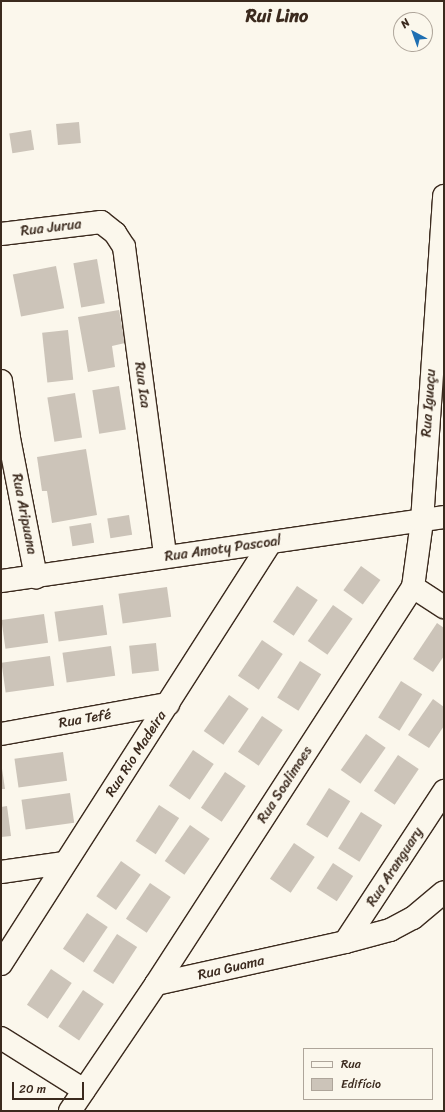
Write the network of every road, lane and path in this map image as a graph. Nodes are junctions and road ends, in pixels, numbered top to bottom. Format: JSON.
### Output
{"nodes":[{"id":1,"x":444,"y":196,"type":"edge"},
{"id":2,"x":101,"y":222,"type":"joint"},
{"id":3,"x":1,"y":234,"type":"edge"},
{"id":4,"x":1,"y":381,"type":"edge"},
{"id":5,"x":5,"y":438,"type":"edge"},
{"id":6,"x":444,"y":517,"type":"edge"},
{"id":7,"x":422,"y":521,"type":"junction"},
{"id":8,"x":270,"y":543,"type":"junction"},
{"id":9,"x":165,"y":556,"type":"junction"},
{"id":10,"x":36,"y":576,"type":"junction"},
{"id":11,"x":1,"y":581,"type":"edge"},
{"id":12,"x":413,"y":587,"type":"junction"},
{"id":13,"x":444,"y":607,"type":"edge"},
{"id":14,"x":168,"y":704,"type":"junction"},
{"id":15,"x":1,"y":734,"type":"edge"},
{"id":16,"x":444,"y":792,"type":"edge"},
{"id":17,"x":64,"y":863,"type":"junction"},
{"id":18,"x":1,"y":872,"type":"edge"},
{"id":19,"x":444,"y":892,"type":"edge"},
{"id":20,"x":345,"y":942,"type":"junction"},
{"id":21,"x":1,"y":964,"type":"edge"},
{"id":22,"x":156,"y":984,"type":"junction"},
{"id":23,"x":1,"y":1038,"type":"edge"},
{"id":24,"x":84,"y":1090,"type":"junction"},
{"id":25,"x":70,"y":1111,"type":"edge"}],
"edges":[{"from":1,"to":7,"type":"street","name":"Rua Iguaçu"},
{"from":2,"to":3,"type":"street","name":"Rua Jurua"},
{"from":2,"to":9,"type":"street","name":"Rua Ica"},
{"from":4,"to":5,"type":"street","name":"Rua Aripuana"},
{"from":5,"to":10,"type":"street","name":"Rua Aripuana"},
{"from":6,"to":7,"type":"street","name":"Rua Amoty Pascoal"},
{"from":7,"to":8,"type":"street","name":"Rua Amoty Pascoal"},
{"from":7,"to":12,"type":"street","name":"Rua Iguaçu"},
{"from":8,"to":9,"type":"street","name":"Rua Amoty Pascoal"},
{"from":8,"to":14,"type":"street","name":"Rua Rio Madeira"},
{"from":9,"to":10,"type":"street","name":"Rua Amoty Pascoal"},
{"from":10,"to":11,"type":"street","name":"Rua Amoty Pascoal"},
{"from":12,"to":13,"type":"street"},
{"from":12,"to":22,"type":"street","name":"Rua Soalimoes"},
{"from":14,"to":15,"type":"street","name":"Rua Tefé"},
{"from":14,"to":17,"type":"street","name":"Rua Rio Madeira"},
{"from":16,"to":20,"type":"street","name":"Rua Aranguary"},
{"from":17,"to":18,"type":"street"},
{"from":17,"to":21,"type":"street","name":"Rua Rio Madeira"},
{"from":19,"to":20,"type":"street","name":"Rua Guama"},
{"from":20,"to":22,"type":"street","name":"Rua Guama"},
{"from":22,"to":24,"type":"street"},
{"from":23,"to":24,"type":"street"},
{"from":24,"to":25,"type":"street"}]}
